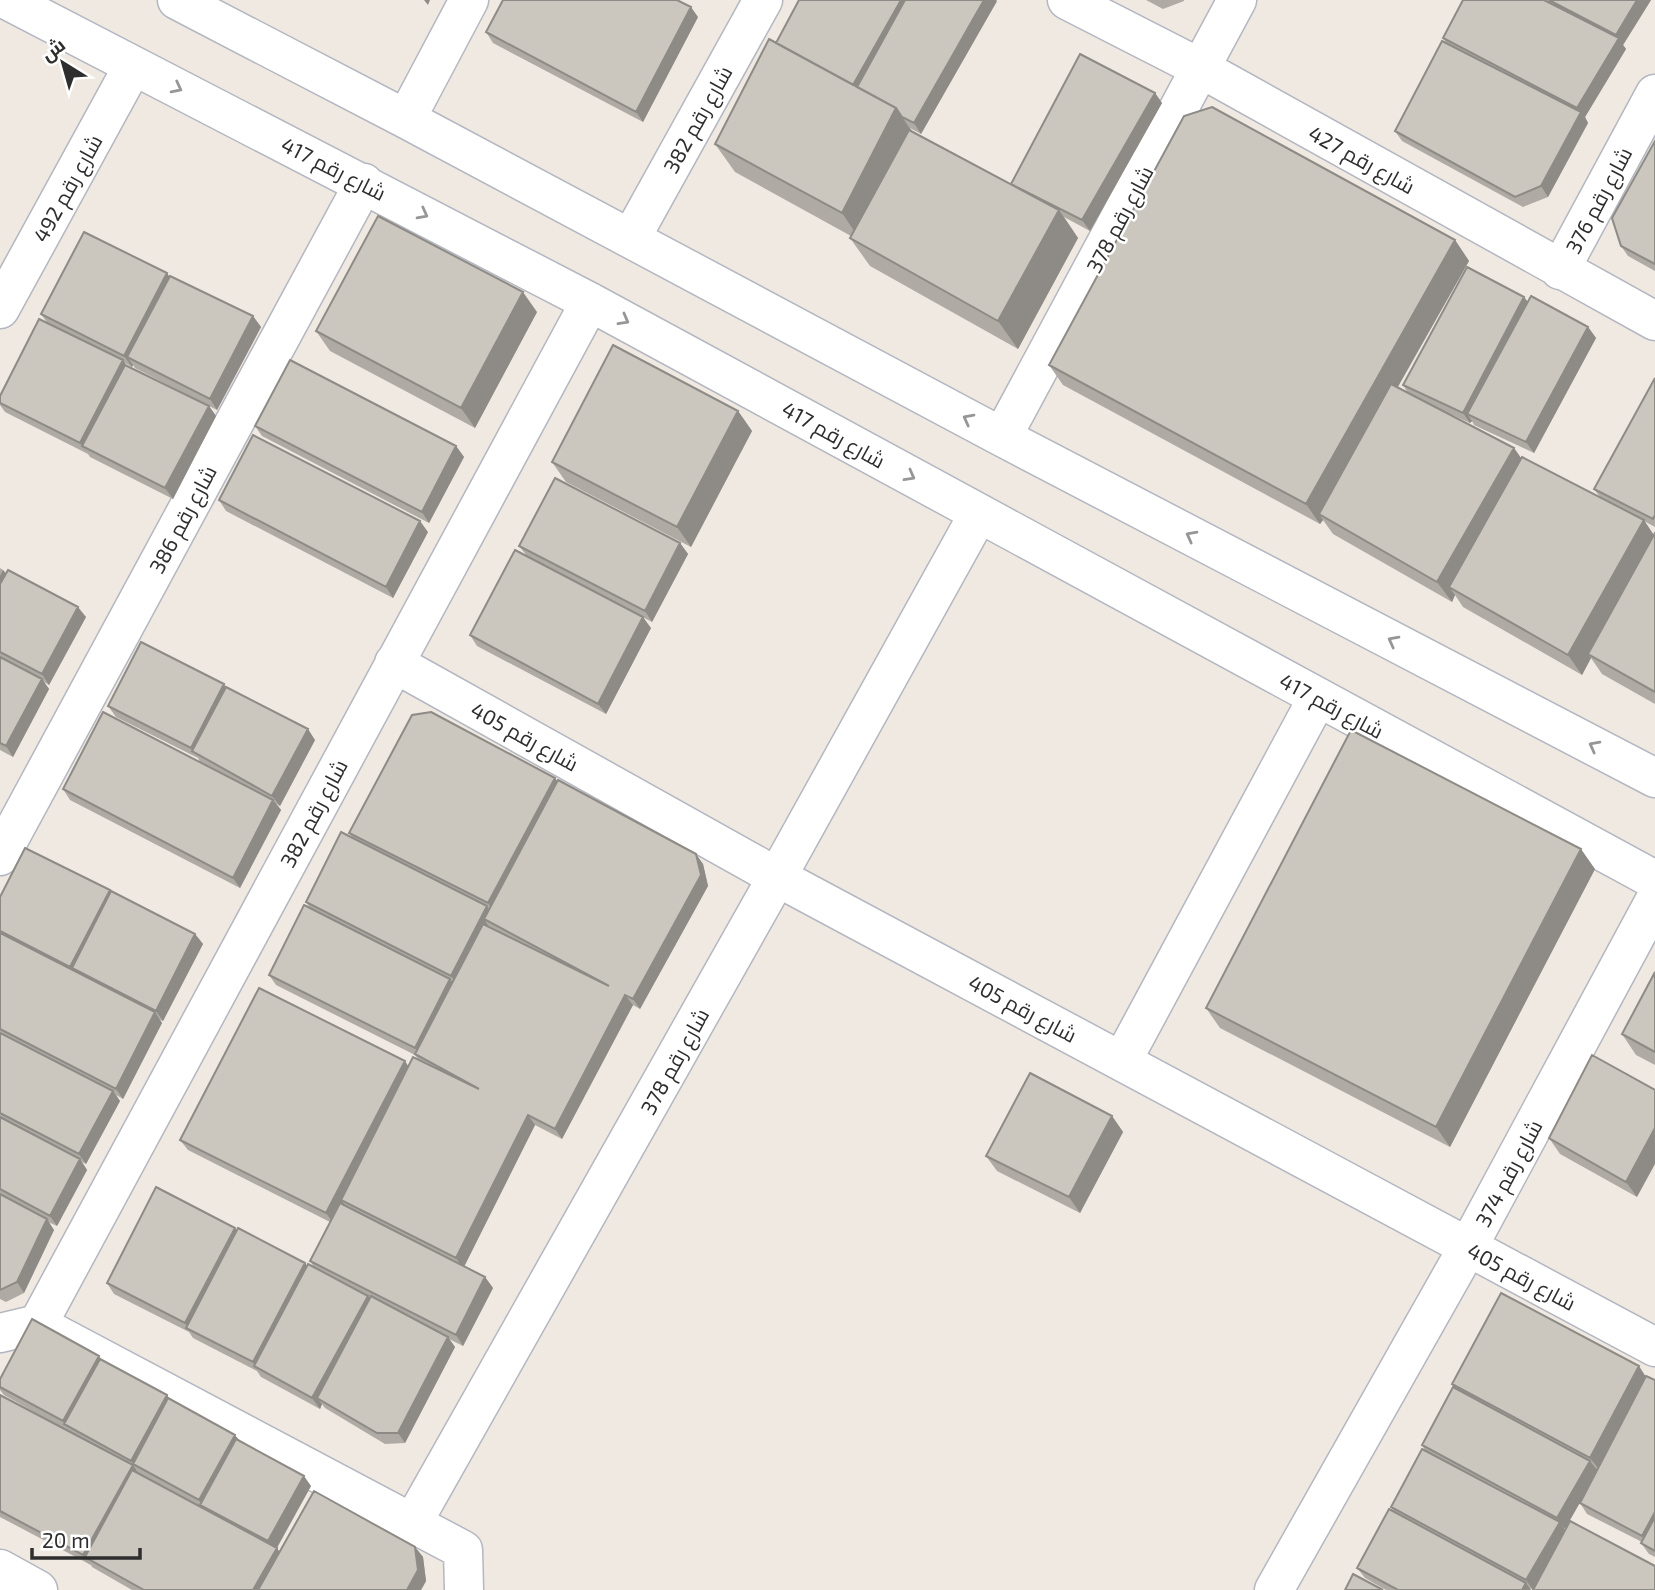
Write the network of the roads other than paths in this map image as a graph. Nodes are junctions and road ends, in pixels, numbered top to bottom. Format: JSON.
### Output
{"nodes":[{"id":1,"x":7,"y":0,"type":"edge"},
{"id":2,"x":469,"y":0,"type":"edge"},
{"id":3,"x":763,"y":0,"type":"edge"},
{"id":4,"x":1067,"y":0,"type":"edge"},
{"id":5,"x":1237,"y":0,"type":"edge"},
{"id":6,"x":179,"y":1,"type":"edge"},
{"id":7,"x":133,"y":66,"type":"junction"},
{"id":8,"x":1200,"y":68,"type":"junction"},
{"id":9,"x":1655,"y":94,"type":"edge"},
{"id":10,"x":406,"y":118,"type":"junction"},
{"id":11,"x":364,"y":183,"type":"junction"},
{"id":12,"x":631,"y":238,"type":"junction"},
{"id":13,"x":1560,"y":270,"type":"junction"},
{"id":14,"x":590,"y":302,"type":"junction"},
{"id":15,"x":0,"y":309,"type":"edge"},
{"id":16,"x":1655,"y":321,"type":"edge"},
{"id":17,"x":1002,"y":437,"type":"junction"},
{"id":18,"x":979,"y":513,"type":"junction"},
{"id":19,"x":394,"y":663,"type":"junction"},
{"id":20,"x":1318,"y":697,"type":"junction"},
{"id":21,"x":1655,"y":778,"type":"edge"},
{"id":22,"x":0,"y":856,"type":"edge"},
{"id":23,"x":777,"y":877,"type":"junction"},
{"id":24,"x":1655,"y":880,"type":"edge"},
{"id":25,"x":1655,"y":900,"type":"edge"},
{"id":26,"x":1122,"y":1061,"type":"junction"},
{"id":27,"x":1468,"y":1247,"type":"junction"},
{"id":28,"x":38,"y":1324,"type":"junction"},
{"id":29,"x":0,"y":1333,"type":"edge"},
{"id":30,"x":1655,"y":1346,"type":"edge"},
{"id":31,"x":413,"y":1522,"type":"junction"},
{"id":32,"x":0,"y":1569,"type":"edge"},
{"id":33,"x":38,"y":1590,"type":"edge"},
{"id":34,"x":464,"y":1590,"type":"edge"},
{"id":35,"x":1274,"y":1590,"type":"edge"}],
"edges":[{"from":1,"to":7,"type":"street","name":"شارع رقم 417"},
{"from":2,"to":10,"type":"street"},
{"from":3,"to":12,"type":"street","name":"شارع رقم 382"},
{"from":4,"to":8,"type":"street","name":"شارع رقم 427"},
{"from":5,"to":8,"type":"street","name":"شارع رقم 378"},
{"from":6,"to":10,"type":"street"},
{"from":7,"to":11,"type":"street","name":"شارع رقم 417","one_way":true},
{"from":7,"to":15,"type":"street","name":"شارع رقم 492"},
{"from":8,"to":13,"type":"street","name":"شارع رقم 427"},
{"from":8,"to":17,"type":"street","name":"شارع رقم 378"},
{"from":9,"to":13,"type":"street","name":"شارع رقم 376"},
{"from":10,"to":12,"type":"street"},
{"from":11,"to":14,"type":"street","name":"شارع رقم 417","one_way":true},
{"from":11,"to":22,"type":"street","name":"شارع رقم 386"},
{"from":17,"to":12,"type":"street","one_way":true},
{"from":13,"to":16,"type":"street","name":"شارع رقم 427"},
{"from":14,"to":18,"type":"street","name":"شارع رقم 417","one_way":true},
{"from":14,"to":19,"type":"street","name":"شارع رقم 382"},
{"from":21,"to":17,"type":"street","one_way":true},
{"from":18,"to":20,"type":"street","name":"شارع رقم 417"},
{"from":18,"to":23,"type":"street","name":"شارع رقم 378"},
{"from":19,"to":23,"type":"street","name":"شارع رقم 405"},
{"from":19,"to":28,"type":"street","name":"شارع رقم 382"},
{"from":20,"to":24,"type":"street","name":"شارع رقم 417"},
{"from":20,"to":26,"type":"street"},
{"from":23,"to":26,"type":"street","name":"شارع رقم 405"},
{"from":23,"to":31,"type":"street","name":"شارع رقم 378"},
{"from":25,"to":27,"type":"street","name":"شارع رقم 374"},
{"from":26,"to":27,"type":"street","name":"شارع رقم 405"},
{"from":27,"to":30,"type":"street","name":"شارع رقم 405"},
{"from":27,"to":35,"type":"street","name":"شارع رقم 374"},
{"from":28,"to":29,"type":"street"},
{"from":28,"to":31,"type":"street"},
{"from":31,"to":34,"type":"street"},
{"from":32,"to":33,"type":"street"}]}
